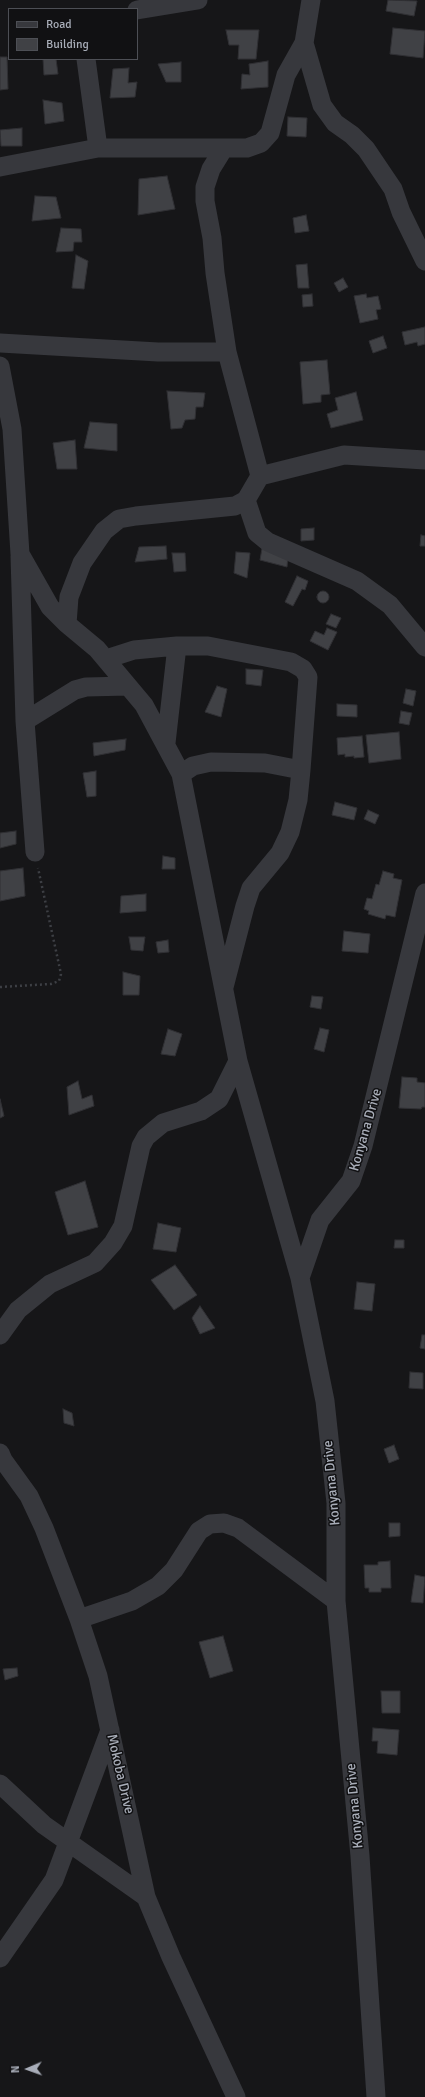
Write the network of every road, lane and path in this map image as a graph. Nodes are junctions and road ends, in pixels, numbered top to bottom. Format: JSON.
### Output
{"nodes":[{"id":1,"x":198,"y":0,"type":"edge"},
{"id":2,"x":311,"y":0,"type":"edge"},
{"id":3,"x":138,"y":10,"type":"edge"},
{"id":4,"x":304,"y":43,"type":"junction"},
{"id":5,"x":86,"y":60,"type":"edge"},
{"id":6,"x":98,"y":148,"type":"junction"},
{"id":7,"x":224,"y":148,"type":"junction"},
{"id":8,"x":0,"y":167,"type":"edge"},
{"id":9,"x":425,"y":261,"type":"edge"},
{"id":10,"x":0,"y":343,"type":"edge"},
{"id":11,"x":228,"y":352,"type":"junction"},
{"id":12,"x":0,"y":366,"type":"edge"},
{"id":13,"x":425,"y":460,"type":"edge"},
{"id":14,"x":260,"y":476,"type":"junction"},
{"id":15,"x":246,"y":500,"type":"junction"},
{"id":16,"x":20,"y":554,"type":"junction"},
{"id":17,"x":66,"y":624,"type":"junction"},
{"id":18,"x":177,"y":646,"type":"junction"},
{"id":19,"x":425,"y":648,"type":"edge"},
{"id":20,"x":106,"y":659,"type":"junction"},
{"id":21,"x":128,"y":686,"type":"junction"},
{"id":22,"x":25,"y":721,"type":"junction"},
{"id":23,"x":166,"y":743,"type":"junction"},
{"id":24,"x":301,"y":770,"type":"junction"},
{"id":25,"x":181,"y":774,"type":"junction"},
{"id":26,"x":35,"y":852,"type":"joint"},
{"id":27,"x":425,"y":893,"type":"edge"},
{"id":28,"x":0,"y":987,"type":"edge"},
{"id":29,"x":223,"y":990,"type":"junction"},
{"id":30,"x":238,"y":1061,"type":"junction"},
{"id":31,"x":300,"y":1278,"type":"junction"},
{"id":32,"x":0,"y":1335,"type":"edge"},
{"id":33,"x":0,"y":1453,"type":"edge"},
{"id":34,"x":336,"y":1601,"type":"junction"},
{"id":35,"x":79,"y":1619,"type":"junction"},
{"id":36,"x":110,"y":1730,"type":"junction"},
{"id":37,"x":0,"y":1784,"type":"edge"},
{"id":38,"x":66,"y":1842,"type":"junction"},
{"id":39,"x":146,"y":1897,"type":"junction"},
{"id":40,"x":0,"y":1958,"type":"edge"},
{"id":41,"x":236,"y":2097,"type":"edge"},
{"id":42,"x":376,"y":2097,"type":"edge"}],
"edges":[{"from":1,"to":3,"type":"street"},
{"from":2,"to":4,"type":"street"},
{"from":4,"to":7,"type":"street"},
{"from":4,"to":9,"type":"street"},
{"from":5,"to":6,"type":"street"},
{"from":6,"to":7,"type":"street"},
{"from":6,"to":8,"type":"street"},
{"from":7,"to":11,"type":"street"},
{"from":10,"to":11,"type":"street"},
{"from":11,"to":14,"type":"street"},
{"from":12,"to":16,"type":"street"},
{"from":13,"to":14,"type":"street"},
{"from":14,"to":15,"type":"street"},
{"from":15,"to":17,"type":"street"},
{"from":15,"to":19,"type":"street"},
{"from":16,"to":17,"type":"street"},
{"from":16,"to":22,"type":"street"},
{"from":17,"to":20,"type":"street"},
{"from":18,"to":20,"type":"street"},
{"from":18,"to":23,"type":"street"},
{"from":18,"to":24,"type":"street"},
{"from":20,"to":21,"type":"street"},
{"from":21,"to":22,"type":"street"},
{"from":21,"to":23,"type":"street"},
{"from":22,"to":26,"type":"street"},
{"from":23,"to":25,"type":"street"},
{"from":24,"to":25,"type":"street"},
{"from":24,"to":29,"type":"street"},
{"from":25,"to":29,"type":"street"},
{"from":26,"to":28,"type":"path"},
{"from":27,"to":31,"type":"street","name":"Konyana Drive"},
{"from":29,"to":30,"type":"street"},
{"from":30,"to":31,"type":"street"},
{"from":30,"to":32,"type":"street"},
{"from":31,"to":34,"type":"street","name":"Konyana Drive"},
{"from":33,"to":35,"type":"street","name":"Mokoba Drive"},
{"from":34,"to":35,"type":"street"},
{"from":34,"to":42,"type":"street","name":"Konyana Drive"},
{"from":35,"to":36,"type":"street","name":"Mokoba Drive"},
{"from":36,"to":38,"type":"street"},
{"from":36,"to":39,"type":"street","name":"Mokoba Drive"},
{"from":37,"to":38,"type":"street"},
{"from":38,"to":39,"type":"street"},
{"from":38,"to":40,"type":"street"},
{"from":39,"to":41,"type":"street","name":"Mokoba Drive"}]}
